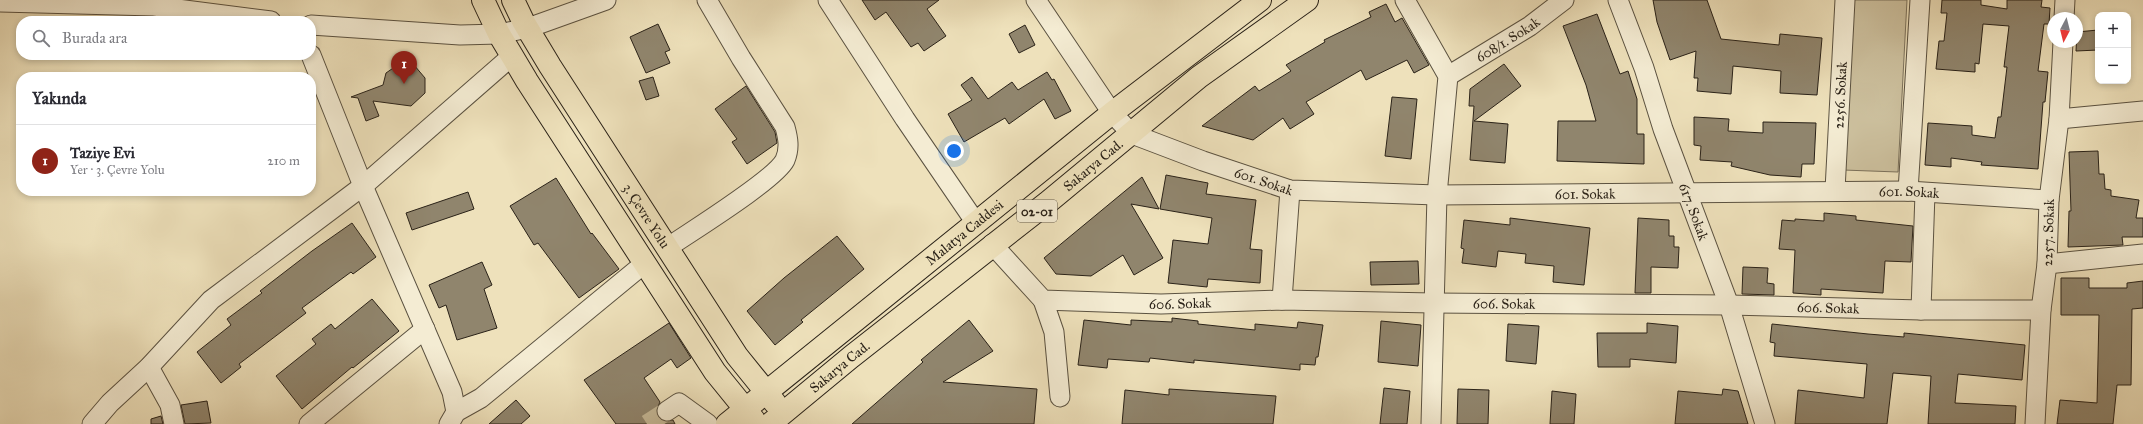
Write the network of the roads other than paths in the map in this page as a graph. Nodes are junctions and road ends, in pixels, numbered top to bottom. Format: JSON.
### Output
{"nodes":[{"id":1,"x":483,"y":0,"type":"edge"},
{"id":2,"x":513,"y":0,"type":"edge"},
{"id":3,"x":606,"y":0,"type":"edge"},
{"id":4,"x":707,"y":0,"type":"edge"},
{"id":5,"x":828,"y":0,"type":"edge"},
{"id":6,"x":1036,"y":0,"type":"edge"},
{"id":7,"x":1307,"y":0,"type":"edge"},
{"id":8,"x":1405,"y":0,"type":"edge"},
{"id":9,"x":1564,"y":0,"type":"edge"},
{"id":10,"x":1618,"y":0,"type":"edge"},
{"id":11,"x":1845,"y":0,"type":"edge"},
{"id":12,"x":1920,"y":0,"type":"edge"},
{"id":13,"x":2065,"y":0,"type":"edge"},
{"id":14,"x":0,"y":2,"type":"edge"},
{"id":15,"x":155,"y":3,"type":"edge"},
{"id":16,"x":1248,"y":3,"type":"edge"},
{"id":17,"x":2064,"y":12,"type":"edge"},
{"id":18,"x":239,"y":16,"type":"edge"},
{"id":19,"x":316,"y":25,"type":"edge"},
{"id":20,"x":528,"y":28,"type":"junction"},
{"id":21,"x":499,"y":34,"type":"junction"},
{"id":22,"x":2063,"y":48,"type":"edge"},
{"id":23,"x":512,"y":56,"type":"junction"},
{"id":24,"x":313,"y":60,"type":"edge"},
{"id":25,"x":1448,"y":76,"type":"junction"},
{"id":26,"x":2143,"y":111,"type":"edge"},
{"id":27,"x":1112,"y":113,"type":"junction"},
{"id":28,"x":2058,"y":119,"type":"junction"},
{"id":29,"x":1132,"y":134,"type":"junction"},
{"id":30,"x":363,"y":186,"type":"junction"},
{"id":31,"x":1290,"y":190,"type":"junction"},
{"id":32,"x":1835,"y":190,"type":"junction"},
{"id":33,"x":1917,"y":192,"type":"junction"},
{"id":34,"x":1688,"y":193,"type":"junction"},
{"id":35,"x":1437,"y":195,"type":"junction"},
{"id":36,"x":2049,"y":200,"type":"junction"},
{"id":37,"x":976,"y":223,"type":"junction"},
{"id":38,"x":992,"y":244,"type":"junction"},
{"id":39,"x":667,"y":248,"type":"junction"},
{"id":40,"x":2143,"y":254,"type":"edge"},
{"id":41,"x":645,"y":263,"type":"junction"},
{"id":42,"x":2046,"y":264,"type":"junction"},
{"id":43,"x":1043,"y":300,"type":"junction"},
{"id":44,"x":1282,"y":300,"type":"junction"},
{"id":45,"x":1434,"y":303,"type":"junction"},
{"id":46,"x":1729,"y":305,"type":"junction"},
{"id":47,"x":1921,"y":310,"type":"junction"},
{"id":48,"x":2041,"y":310,"type":"junction"},
{"id":49,"x":425,"y":329,"type":"junction"},
{"id":50,"x":149,"y":367,"type":"junction"},
{"id":51,"x":766,"y":392,"type":"junction"},
{"id":52,"x":1060,"y":397,"type":"dead end"},
{"id":53,"x":667,"y":411,"type":"tunnel mouth"},
{"id":54,"x":751,"y":417,"type":"edge"},
{"id":55,"x":452,"y":418,"type":"edge"},
{"id":56,"x":782,"y":420,"type":"edge"},
{"id":57,"x":92,"y":424,"type":"edge"},
{"id":58,"x":174,"y":424,"type":"edge"},
{"id":59,"x":309,"y":424,"type":"edge"},
{"id":60,"x":708,"y":424,"type":"edge"},
{"id":61,"x":727,"y":424,"type":"edge"},
{"id":62,"x":1431,"y":424,"type":"edge"},
{"id":63,"x":1765,"y":424,"type":"edge"},
{"id":64,"x":2035,"y":424,"type":"edge"}],
"edges":[{"from":1,"to":21,"type":"main road","name":"3. Çevre Yolu"},
{"from":2,"to":20,"type":"main road","name":"3. Çevre Yolu"},
{"from":3,"to":20,"type":"street"},
{"from":4,"to":39,"type":"street"},
{"from":5,"to":37,"type":"street"},
{"from":6,"to":27,"type":"street"},
{"from":7,"to":29,"type":"main road","name":"Sakarya Cad.","number":"02-01"},
{"from":8,"to":25,"type":"street"},
{"from":9,"to":25,"type":"street","name":"608/1. Sokak"},
{"from":10,"to":34,"type":"street","name":"617. Sokak"},
{"from":11,"to":32,"type":"street","name":"2256. Sokak"},
{"from":12,"to":33,"type":"street"},
{"from":13,"to":17,"type":"street"},
{"from":14,"to":15,"type":"street"},
{"from":15,"to":18,"type":"street"},
{"from":16,"to":27,"type":"main road","name":"Malatya Caddesi"},
{"from":19,"to":21,"type":"street"},
{"from":20,"to":21,"type":"street"},
{"from":20,"to":39,"type":"main road","name":"3. Çevre Yolu"},
{"from":21,"to":23,"type":"main road","name":"3. Çevre Yolu"},
{"from":22,"to":28,"type":"street","name":"2257. Sokak"},
{"from":23,"to":30,"type":"street"},
{"from":23,"to":41,"type":"main road","name":"3. Çevre Yolu"},
{"from":24,"to":30,"type":"street"},
{"from":25,"to":35,"type":"street"},
{"from":26,"to":28,"type":"street"},
{"from":27,"to":29,"type":"street"},
{"from":27,"to":37,"type":"main road","name":"Malatya Caddesi"},
{"from":28,"to":36,"type":"street","name":"2257. Sokak"},
{"from":29,"to":31,"type":"street","name":"601. Sokak"},
{"from":29,"to":38,"type":"main road","name":"Sakarya Cad.","number":"02-01"},
{"from":30,"to":49,"type":"street"},
{"from":30,"to":50,"type":"street"},
{"from":31,"to":35,"type":"street","name":"601. Sokak"},
{"from":31,"to":44,"type":"street"},
{"from":32,"to":33,"type":"street","name":"601. Sokak"},
{"from":32,"to":34,"type":"street","name":"601. Sokak"},
{"from":33,"to":36,"type":"street","name":"601. Sokak"},
{"from":33,"to":47,"type":"street"},
{"from":34,"to":35,"type":"street","name":"601. Sokak"},
{"from":34,"to":46,"type":"street","name":"617. Sokak"},
{"from":35,"to":45,"type":"street"},
{"from":36,"to":42,"type":"street","name":"2257. Sokak"},
{"from":37,"to":51,"type":"main road","name":"Malatya Caddesi"},
{"from":38,"to":43,"type":"street"},
{"from":38,"to":56,"type":"main road","name":"Sakarya Cad.","number":"02-01"},
{"from":39,"to":51,"type":"main road","name":"3. Çevre Yolu"},
{"from":40,"to":42,"type":"street"},
{"from":41,"to":54,"type":"main road","name":"3. Çevre Yolu"},
{"from":41,"to":55,"type":"street"},
{"from":42,"to":48,"type":"street","name":"2257. Sokak"},
{"from":43,"to":44,"type":"street","name":"606. Sokak"},
{"from":43,"to":52,"type":"street"},
{"from":44,"to":45,"type":"street","name":"606. Sokak"},
{"from":45,"to":46,"type":"street","name":"606. Sokak"},
{"from":45,"to":62,"type":"street"},
{"from":46,"to":47,"type":"street","name":"606. Sokak"},
{"from":46,"to":63,"type":"street","name":"617. Sokak"},
{"from":47,"to":48,"type":"street","name":"606. Sokak"},
{"from":48,"to":64,"type":"street","name":"2257. Sokak"},
{"from":49,"to":55,"type":"street"},
{"from":49,"to":59,"type":"street"},
{"from":50,"to":57,"type":"street"},
{"from":50,"to":58,"type":"street"},
{"from":51,"to":54,"type":"main road","name":"Malatya Caddesi"},
{"from":51,"to":56,"type":"main road","name":"3. Çevre Yolu"},
{"from":53,"to":60,"type":"street"},
{"from":54,"to":61,"type":"main road","name":"Malatya Caddesi"}]}
